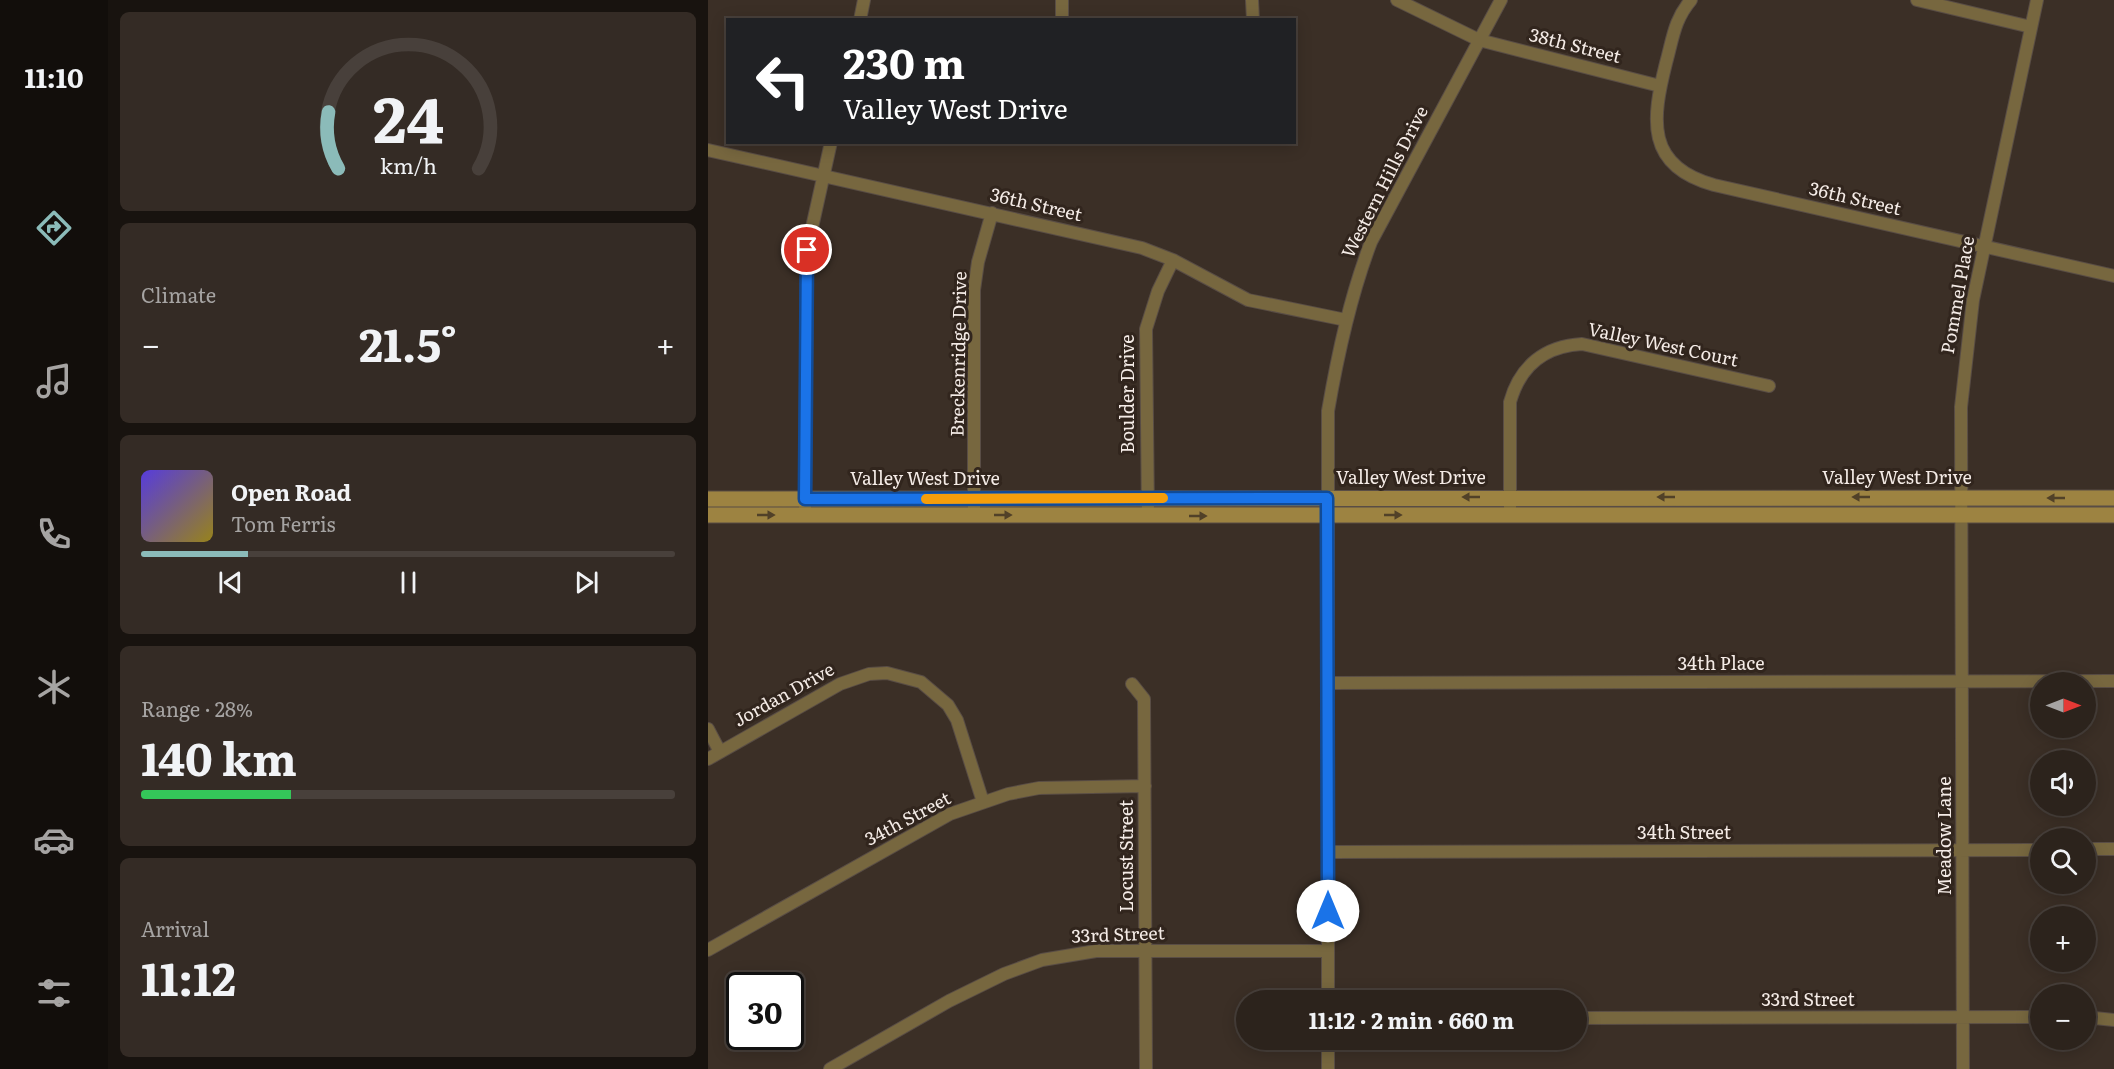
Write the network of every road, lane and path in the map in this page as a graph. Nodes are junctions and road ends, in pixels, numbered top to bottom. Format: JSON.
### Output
{"nodes":[{"id":1,"x":864,"y":0,"type":"edge"},
{"id":2,"x":1062,"y":0,"type":"edge"},
{"id":3,"x":1252,"y":0,"type":"edge"},
{"id":4,"x":1397,"y":0,"type":"edge"},
{"id":5,"x":1501,"y":0,"type":"edge"},
{"id":6,"x":1691,"y":0,"type":"edge"},
{"id":7,"x":1917,"y":0,"type":"edge"},
{"id":8,"x":2037,"y":0,"type":"edge"},
{"id":9,"x":860,"y":18,"type":"edge"},
{"id":10,"x":1062,"y":18,"type":"edge"},
{"id":11,"x":1253,"y":18,"type":"edge"},
{"id":12,"x":2031,"y":27,"type":"junction"},
{"id":13,"x":1479,"y":40,"type":"junction"},
{"id":14,"x":1660,"y":86,"type":"junction"},
{"id":15,"x":831,"y":144,"type":"edge"},
{"id":16,"x":708,"y":150,"type":"edge"},
{"id":17,"x":824,"y":175,"type":"junction"},
{"id":18,"x":992,"y":213,"type":"junction"},
{"id":19,"x":1984,"y":247,"type":"junction"},
{"id":20,"x":1173,"y":260,"type":"junction"},
{"id":21,"x":2114,"y":276,"type":"edge"},
{"id":22,"x":1346,"y":320,"type":"junction"},
{"id":23,"x":1769,"y":386,"type":"dead end"},
{"id":24,"x":1510,"y":497,"type":"junction"},
{"id":25,"x":1961,"y":497,"type":"junction"},
{"id":26,"x":1147,"y":498,"type":"junction"},
{"id":27,"x":1327,"y":498,"type":"junction"},
{"id":28,"x":2114,"y":498,"type":"edge"},
{"id":29,"x":708,"y":499,"type":"edge"},
{"id":30,"x":805,"y":499,"type":"junction"},
{"id":31,"x":975,"y":499,"type":"junction"},
{"id":32,"x":708,"y":515,"type":"edge"},
{"id":33,"x":805,"y":515,"type":"junction"},
{"id":34,"x":975,"y":515,"type":"junction"},
{"id":35,"x":1511,"y":515,"type":"junction"},
{"id":36,"x":1962,"y":515,"type":"junction"},
{"id":37,"x":2114,"y":515,"type":"edge"},
{"id":38,"x":1148,"y":516,"type":"junction"},
{"id":39,"x":1327,"y":516,"type":"junction"},
{"id":40,"x":1962,"y":602,"type":"joint"},
{"id":41,"x":2114,"y":681,"type":"edge"},
{"id":42,"x":1962,"y":682,"type":"junction"},
{"id":43,"x":1327,"y":683,"type":"junction"},
{"id":44,"x":1132,"y":684,"type":"dead end"},
{"id":45,"x":708,"y":729,"type":"edge"},
{"id":46,"x":720,"y":752,"type":"junction"},
{"id":47,"x":708,"y":759,"type":"edge"},
{"id":48,"x":1145,"y":786,"type":"junction"},
{"id":49,"x":984,"y":802,"type":"junction"},
{"id":50,"x":2096,"y":849,"type":"edge"},
{"id":51,"x":2114,"y":849,"type":"edge"},
{"id":52,"x":1962,"y":850,"type":"junction"},
{"id":53,"x":2030,"y":850,"type":"edge"},
{"id":54,"x":1328,"y":852,"type":"junction"},
{"id":55,"x":708,"y":950,"type":"edge"},
{"id":56,"x":1145,"y":951,"type":"junction"},
{"id":57,"x":1328,"y":951,"type":"junction"},
{"id":58,"x":1328,"y":990,"type":"edge"},
{"id":59,"x":1963,"y":1017,"type":"junction"},
{"id":60,"x":2030,"y":1017,"type":"edge"},
{"id":61,"x":1587,"y":1018,"type":"edge"},
{"id":62,"x":2096,"y":1018,"type":"edge"},
{"id":63,"x":2114,"y":1020,"type":"edge"},
{"id":64,"x":1328,"y":1050,"type":"edge"},
{"id":65,"x":830,"y":1069,"type":"edge"},
{"id":66,"x":1146,"y":1069,"type":"edge"},
{"id":67,"x":1328,"y":1069,"type":"edge"},
{"id":68,"x":1963,"y":1069,"type":"edge"}],
"edges":[{"from":1,"to":9,"type":"street"},
{"from":2,"to":10,"type":"street"},
{"from":3,"to":11,"type":"street"},
{"from":4,"to":13,"type":"street","name":"38th Street"},
{"from":5,"to":13,"type":"street","name":"Western Hills Drive"},
{"from":6,"to":14,"type":"street"},
{"from":7,"to":12,"type":"street"},
{"from":8,"to":12,"type":"street","name":"Pommel Place"},
{"from":12,"to":19,"type":"street","name":"Pommel Place"},
{"from":13,"to":14,"type":"street","name":"38th Street"},
{"from":13,"to":22,"type":"street","name":"Western Hills Drive"},
{"from":14,"to":19,"type":"street","name":"36th Street"},
{"from":15,"to":17,"type":"street"},
{"from":16,"to":17,"type":"street","name":"36th Street"},
{"from":17,"to":18,"type":"street","name":"36th Street"},
{"from":17,"to":30,"type":"street"},
{"from":18,"to":20,"type":"street","name":"36th Street"},
{"from":18,"to":31,"type":"street","name":"Breckenridge Drive"},
{"from":19,"to":21,"type":"street","name":"36th Street"},
{"from":19,"to":25,"type":"street","name":"Pommel Place"},
{"from":20,"to":22,"type":"street","name":"36th Street"},
{"from":20,"to":26,"type":"street","name":"Boulder Drive"},
{"from":22,"to":27,"type":"street","name":"Western Hills Drive"},
{"from":23,"to":24,"type":"street","name":"Valley West Court"},
{"from":25,"to":24,"type":"main road","name":"Valley West Drive","one_way":true},
{"from":24,"to":27,"type":"main road","name":"Valley West Drive","one_way":true},
{"from":24,"to":35,"type":"street","name":"Valley West Court"},
{"from":28,"to":25,"type":"main road","name":"Valley West Drive","one_way":true},
{"from":25,"to":36,"type":"street","name":"Pommel Place"},
{"from":26,"to":27,"type":"main road","name":"Valley West Drive"},
{"from":26,"to":31,"type":"main road","name":"Valley West Drive"},
{"from":26,"to":38,"type":"street","name":"Boulder Drive"},
{"from":27,"to":39,"type":"street","name":"Western Hills Drive"},
{"from":29,"to":30,"type":"main road","name":"Valley West Drive"},
{"from":30,"to":31,"type":"main road","name":"Valley West Drive"},
{"from":30,"to":33,"type":"street"},
{"from":31,"to":34,"type":"street","name":"Breckenridge Drive"},
{"from":32,"to":33,"type":"main road","name":"Valley West Drive","one_way":true},
{"from":33,"to":34,"type":"main road","name":"Valley West Drive"},
{"from":34,"to":38,"type":"main road","name":"Valley West Drive","one_way":true},
{"from":35,"to":36,"type":"main road","name":"Valley West Drive"},
{"from":39,"to":35,"type":"main road","name":"Valley West Drive","one_way":true},
{"from":36,"to":37,"type":"main road","name":"Valley West Drive"},
{"from":36,"to":40,"type":"street","name":"Pommel Place"},
{"from":38,"to":39,"type":"main road","name":"Valley West Drive","one_way":true},
{"from":39,"to":43,"type":"street","name":"Western Hills Drive"},
{"from":40,"to":42,"type":"street","name":"Meadow Lane"},
{"from":41,"to":42,"type":"street","name":"34th Place"},
{"from":42,"to":43,"type":"street","name":"34th Place"},
{"from":42,"to":52,"type":"street","name":"Meadow Lane"},
{"from":43,"to":54,"type":"street","name":"Western Hills Drive"},
{"from":44,"to":48,"type":"street","name":"Locust Street"},
{"from":45,"to":46,"type":"street"},
{"from":46,"to":47,"type":"street","name":"Jordan Drive"},
{"from":46,"to":49,"type":"street","name":"Jordan Drive"},
{"from":48,"to":49,"type":"street","name":"34th Street"},
{"from":48,"to":56,"type":"street","name":"Locust Street"},
{"from":49,"to":55,"type":"street","name":"34th Street"},
{"from":50,"to":51,"type":"street"},
{"from":52,"to":53,"type":"street","name":"34th Street"},
{"from":52,"to":54,"type":"street","name":"34th Street"},
{"from":52,"to":59,"type":"street","name":"Meadow Lane"},
{"from":54,"to":57,"type":"street","name":"Western Hills Drive"},
{"from":56,"to":57,"type":"street","name":"33rd Street"},
{"from":56,"to":65,"type":"street","name":"33rd Street"},
{"from":56,"to":66,"type":"street","name":"Locust Street"},
{"from":57,"to":58,"type":"street","name":"Western Hills Drive"},
{"from":59,"to":60,"type":"street","name":"33rd Street"},
{"from":59,"to":61,"type":"street","name":"33rd Street"},
{"from":59,"to":68,"type":"street","name":"Meadow Lane"},
{"from":62,"to":63,"type":"street"},
{"from":64,"to":67,"type":"street"}]}
